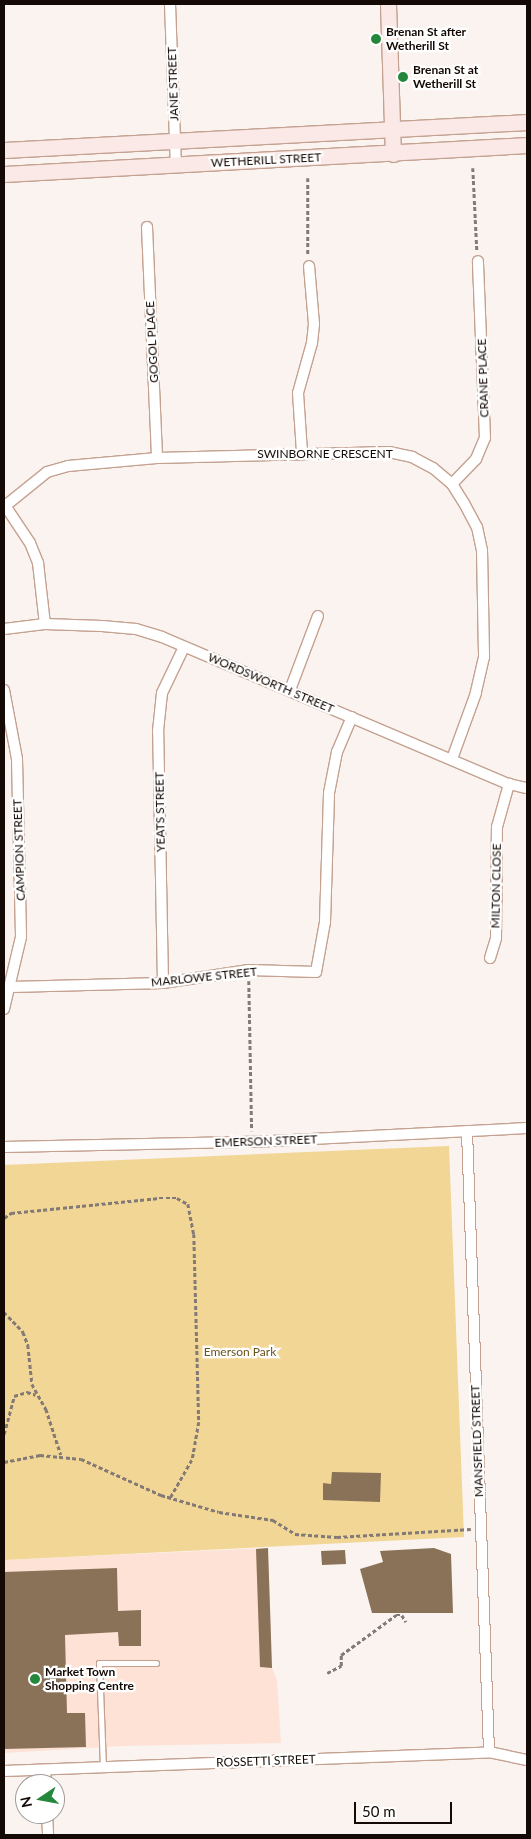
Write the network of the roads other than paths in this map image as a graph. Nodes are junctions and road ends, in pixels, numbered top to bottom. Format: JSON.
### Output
{"nodes":[{"id":1,"x":170,"y":4,"type":"edge"},
{"id":2,"x":388,"y":4,"type":"edge"},
{"id":3,"x":527,"y":122,"type":"edge"},
{"id":4,"x":392,"y":130,"type":"junction"},
{"id":5,"x":175,"y":142,"type":"junction"},
{"id":6,"x":527,"y":145,"type":"edge"},
{"id":7,"x":4,"y":150,"type":"edge"},
{"id":8,"x":393,"y":154,"type":"junction"},
{"id":9,"x":176,"y":165,"type":"junction"},
{"id":10,"x":4,"y":174,"type":"edge"},
{"id":11,"x":147,"y":227,"type":"dead end"},
{"id":12,"x":478,"y":261,"type":"road end"},
{"id":13,"x":308,"y":266,"type":"road end"},
{"id":14,"x":302,"y":452,"type":"junction"},
{"id":15,"x":157,"y":458,"type":"junction"},
{"id":16,"x":452,"y":484,"type":"junction"},
{"id":17,"x":5,"y":505,"type":"edge"},
{"id":18,"x":318,"y":616,"type":"dead end"},
{"id":19,"x":45,"y":624,"type":"junction"},
{"id":20,"x":4,"y":629,"type":"edge"},
{"id":21,"x":184,"y":647,"type":"junction"},
{"id":22,"x":4,"y":690,"type":"edge"},
{"id":23,"x":290,"y":690,"type":"junction"},
{"id":24,"x":352,"y":717,"type":"junction"},
{"id":25,"x":452,"y":759,"type":"junction"},
{"id":26,"x":509,"y":784,"type":"junction"},
{"id":27,"x":527,"y":788,"type":"edge"},
{"id":28,"x":490,"y":958,"type":"dead end"},
{"id":29,"x":163,"y":983,"type":"junction"},
{"id":30,"x":11,"y":988,"type":"junction"},
{"id":31,"x":4,"y":1009,"type":"edge"},
{"id":32,"x":527,"y":1128,"type":"edge"},
{"id":33,"x":467,"y":1131,"type":"junction"},
{"id":34,"x":4,"y":1147,"type":"edge"},
{"id":35,"x":156,"y":1663,"type":"dead end"},
{"id":36,"x":489,"y":1752,"type":"junction"},
{"id":37,"x":527,"y":1760,"type":"edge"},
{"id":38,"x":103,"y":1768,"type":"junction"},
{"id":39,"x":45,"y":1770,"type":"junction"},
{"id":40,"x":4,"y":1771,"type":"edge"},
{"id":41,"x":45,"y":1774,"type":"edge"}],
"edges":[{"from":1,"to":5,"type":"street","name":"JANE STREET"},
{"from":2,"to":4,"type":"main road"},
{"from":3,"to":4,"type":"main road","name":"WETHERILL STREET"},
{"from":4,"to":5,"type":"main road","name":"WETHERILL STREET"},
{"from":4,"to":8,"type":"main road"},
{"from":5,"to":7,"type":"main road","name":"WETHERILL STREET"},
{"from":5,"to":9,"type":"street","name":"JANE STREET"},
{"from":6,"to":8,"type":"main road","name":"WETHERILL STREET"},
{"from":8,"to":9,"type":"main road","name":"WETHERILL STREET"},
{"from":9,"to":10,"type":"main road","name":"WETHERILL STREET"},
{"from":11,"to":15,"type":"street","name":"GOGOL PLACE"},
{"from":12,"to":16,"type":"street","name":"CRANE PLACE"},
{"from":13,"to":14,"type":"street"},
{"from":14,"to":15,"type":"street","name":"SWINBORNE CRESCENT"},
{"from":14,"to":16,"type":"street","name":"SWINBORNE CRESCENT"},
{"from":15,"to":17,"type":"street","name":"SWINBORNE CRESCENT"},
{"from":16,"to":25,"type":"street","name":"SWINBORNE CRESCENT"},
{"from":17,"to":19,"type":"street"},
{"from":18,"to":23,"type":"street"},
{"from":19,"to":20,"type":"street","name":"WORDSWORTH STREET"},
{"from":19,"to":21,"type":"street","name":"WORDSWORTH STREET"},
{"from":21,"to":23,"type":"street","name":"WORDSWORTH STREET"},
{"from":21,"to":29,"type":"street","name":"YEATS STREET"},
{"from":22,"to":30,"type":"street","name":"CAMPION STREET"},
{"from":23,"to":24,"type":"street","name":"WORDSWORTH STREET"},
{"from":24,"to":25,"type":"street","name":"WORDSWORTH STREET"},
{"from":24,"to":29,"type":"street","name":"MARLOWE STREET"},
{"from":25,"to":26,"type":"street","name":"WORDSWORTH STREET"},
{"from":26,"to":27,"type":"street","name":"WORDSWORTH STREET"},
{"from":26,"to":28,"type":"street","name":"MILTON CLOSE"},
{"from":29,"to":30,"type":"street","name":"MARLOWE STREET"},
{"from":30,"to":31,"type":"street","name":"CAMPION STREET"},
{"from":32,"to":33,"type":"street","name":"EMERSON STREET"},
{"from":33,"to":34,"type":"street","name":"EMERSON STREET"},
{"from":33,"to":36,"type":"street","name":"MANSFIELD STREET"},
{"from":35,"to":38,"type":"lane"},
{"from":36,"to":37,"type":"street","name":"ROSSETTI STREET"},
{"from":36,"to":38,"type":"street","name":"ROSSETTI STREET"},
{"from":38,"to":39,"type":"street","name":"ROSSETTI STREET"},
{"from":39,"to":40,"type":"street","name":"ROSSETTI STREET"},
{"from":39,"to":41,"type":"street"}]}
